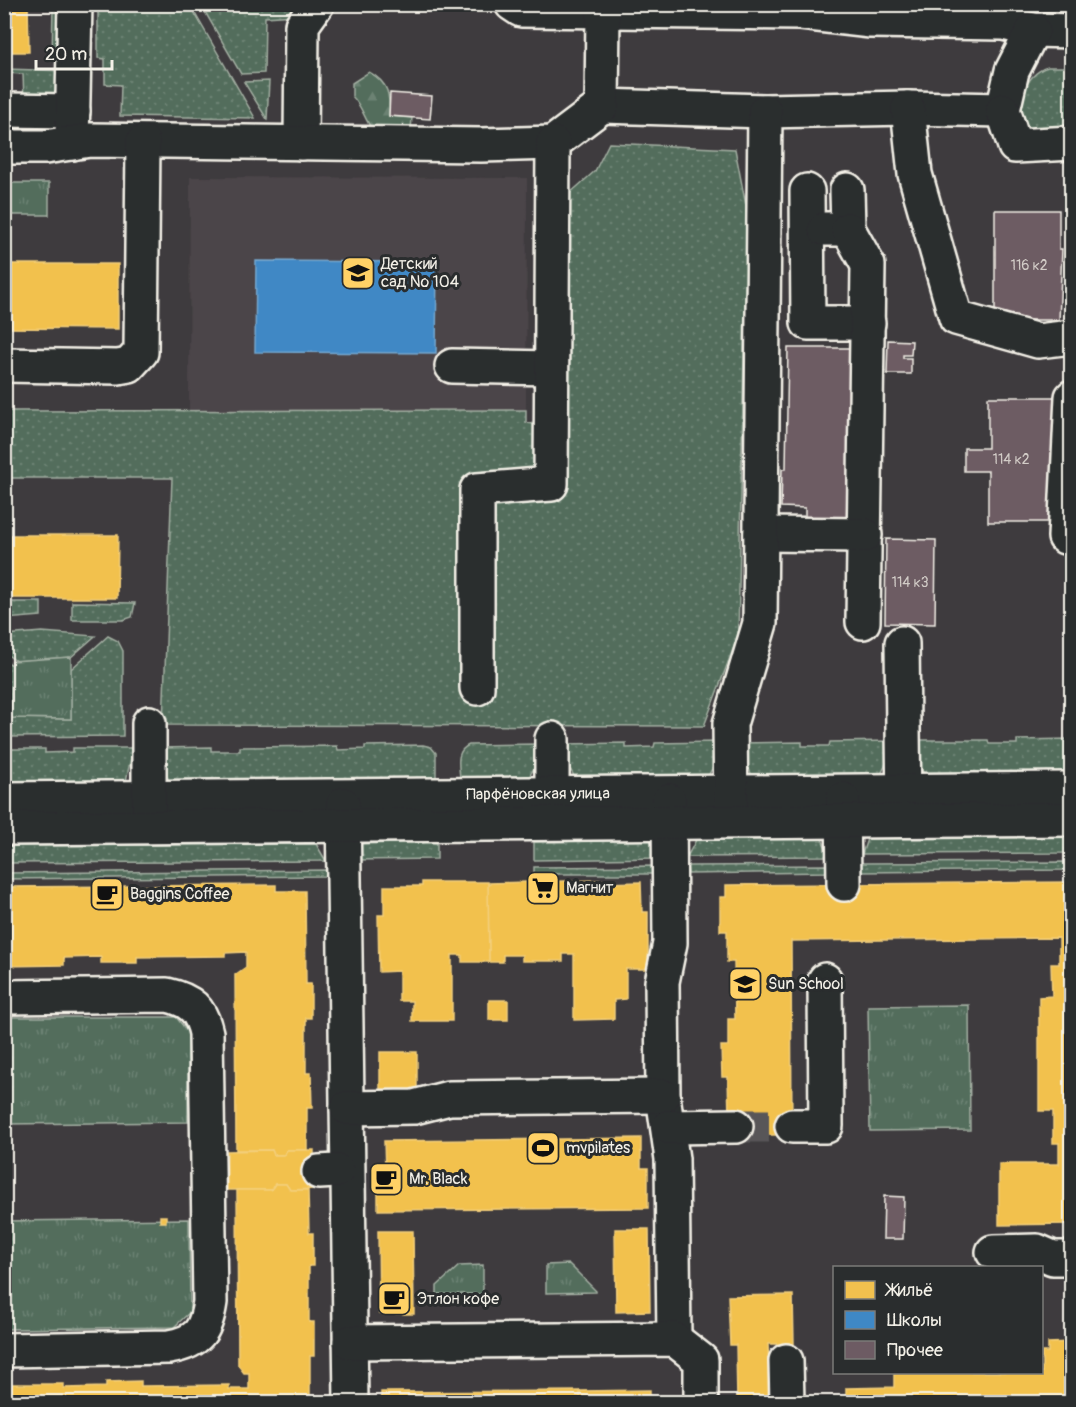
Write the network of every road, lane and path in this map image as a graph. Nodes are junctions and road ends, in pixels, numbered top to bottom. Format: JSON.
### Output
{"nodes":[{"id":1,"x":75,"y":4,"type":"edge"},
{"id":2,"x":316,"y":4,"type":"edge"},
{"id":3,"x":512,"y":4,"type":"edge"},
{"id":4,"x":603,"y":12,"type":"junction"},
{"id":5,"x":1033,"y":30,"type":"junction"},
{"id":6,"x":1071,"y":31,"type":"edge"},
{"id":7,"x":602,"y":106,"type":"junction"},
{"id":8,"x":908,"y":108,"type":"junction"},
{"id":9,"x":4,"y":110,"type":"edge"},
{"id":10,"x":1003,"y":110,"type":"junction"},
{"id":11,"x":765,"y":111,"type":"junction"},
{"id":12,"x":73,"y":127,"type":"junction"},
{"id":13,"x":143,"y":142,"type":"junction"},
{"id":14,"x":301,"y":143,"type":"junction"},
{"id":15,"x":553,"y":143,"type":"junction"},
{"id":16,"x":1071,"y":143,"type":"edge"},
{"id":17,"x":4,"y":147,"type":"edge"},
{"id":18,"x":847,"y":190,"type":"dead end"},
{"id":19,"x":807,"y":191,"type":"dead end"},
{"id":20,"x":807,"y":229,"type":"junction"},
{"id":21,"x":848,"y":229,"type":"junction"},
{"id":22,"x":763,"y":230,"type":"junction"},
{"id":23,"x":868,"y":323,"type":"junction"},
{"id":24,"x":1071,"y":338,"type":"edge"},
{"id":25,"x":4,"y":365,"type":"edge"},
{"id":26,"x":452,"y":366,"type":"dead end"},
{"id":27,"x":552,"y":368,"type":"junction"},
{"id":28,"x":1071,"y":397,"type":"edge"},
{"id":29,"x":761,"y":534,"type":"junction"},
{"id":30,"x":865,"y":535,"type":"junction"},
{"id":31,"x":1065,"y":537,"type":"dead end"},
{"id":32,"x":863,"y":622,"type":"dead end"},
{"id":33,"x":902,"y":643,"type":"dead end"},
{"id":34,"x":477,"y":688,"type":"dead end"},
{"id":35,"x":149,"y":723,"type":"dead end"},
{"id":36,"x":552,"y":739,"type":"dead end"},
{"id":37,"x":1071,"y":789,"type":"edge"},
{"id":38,"x":552,"y":794,"type":"junction"},
{"id":39,"x":4,"y":799,"type":"edge"},
{"id":40,"x":904,"y":805,"type":"junction"},
{"id":41,"x":843,"y":806,"type":"junction"},
{"id":42,"x":731,"y":807,"type":"junction"},
{"id":43,"x":669,"y":808,"type":"junction"},
{"id":44,"x":343,"y":810,"type":"junction"},
{"id":45,"x":148,"y":812,"type":"junction"},
{"id":46,"x":1071,"y":819,"type":"edge"},
{"id":47,"x":4,"y":828,"type":"edge"},
{"id":48,"x":844,"y":884,"type":"dead end"},
{"id":49,"x":825,"y":980,"type":"dead end"},
{"id":50,"x":4,"y":997,"type":"edge"},
{"id":51,"x":347,"y":1108,"type":"junction"},
{"id":52,"x":665,"y":1112,"type":"junction"},
{"id":53,"x":736,"y":1126,"type":"tunnel mouth"},
{"id":54,"x":792,"y":1126,"type":"tunnel mouth"},
{"id":55,"x":993,"y":1252,"type":"dead end"},
{"id":56,"x":1071,"y":1258,"type":"edge"},
{"id":57,"x":674,"y":1339,"type":"junction"},
{"id":58,"x":350,"y":1342,"type":"junction"},
{"id":59,"x":4,"y":1350,"type":"edge"},
{"id":60,"x":786,"y":1361,"type":"dead end"},
{"id":61,"x":339,"y":1402,"type":"edge"},
{"id":62,"x":351,"y":1402,"type":"edge"},
{"id":63,"x":701,"y":1402,"type":"edge"},
{"id":64,"x":787,"y":1402,"type":"edge"}],
"edges":[{"from":1,"to":12,"type":"street"},
{"from":2,"to":14,"type":"street"},
{"from":3,"to":4,"type":"street"},
{"from":4,"to":5,"type":"street"},
{"from":4,"to":7,"type":"street"},
{"from":5,"to":6,"type":"street"},
{"from":5,"to":10,"type":"street"},
{"from":7,"to":11,"type":"street"},
{"from":7,"to":15,"type":"street"},
{"from":8,"to":10,"type":"street"},
{"from":8,"to":11,"type":"street"},
{"from":8,"to":24,"type":"street"},
{"from":9,"to":12,"type":"street"},
{"from":10,"to":16,"type":"street"},
{"from":11,"to":22,"type":"street"},
{"from":12,"to":13,"type":"street"},
{"from":12,"to":17,"type":"street"},
{"from":13,"to":14,"type":"street"},
{"from":13,"to":25,"type":"street"},
{"from":14,"to":15,"type":"street"},
{"from":15,"to":27,"type":"street"},
{"from":18,"to":21,"type":"street"},
{"from":19,"to":20,"type":"street"},
{"from":20,"to":21,"type":"street"},
{"from":20,"to":22,"type":"street"},
{"from":20,"to":23,"type":"street"},
{"from":21,"to":23,"type":"street"},
{"from":22,"to":29,"type":"street"},
{"from":23,"to":30,"type":"street"},
{"from":26,"to":27,"type":"street"},
{"from":27,"to":34,"type":"street"},
{"from":28,"to":31,"type":"street"},
{"from":29,"to":30,"type":"street"},
{"from":29,"to":42,"type":"street"},
{"from":30,"to":32,"type":"street"},
{"from":33,"to":40,"type":"street"},
{"from":35,"to":45,"type":"street"},
{"from":36,"to":38,"type":"street"},
{"from":37,"to":40,"type":"street","name":"Парфёновская улица"},
{"from":38,"to":43,"type":"street","name":"Парфёновская улица"},
{"from":38,"to":44,"type":"street","name":"Парфёновская улица"},
{"from":39,"to":45,"type":"street","name":"Парфёновская улица"},
{"from":40,"to":41,"type":"street","name":"Парфёновская улица"},
{"from":40,"to":46,"type":"street","name":"Парфёновская улица"},
{"from":41,"to":42,"type":"street","name":"Парфёновская улица"},
{"from":41,"to":48,"type":"street"},
{"from":42,"to":43,"type":"street","name":"Парфёновская улица"},
{"from":43,"to":44,"type":"street","name":"Парфёновская улица"},
{"from":43,"to":52,"type":"street"},
{"from":44,"to":45,"type":"street","name":"Парфёновская улица"},
{"from":44,"to":51,"type":"street"},
{"from":44,"to":61,"type":"street"},
{"from":45,"to":47,"type":"street","name":"Парфёновская улица"},
{"from":49,"to":54,"type":"street"},
{"from":50,"to":59,"type":"street"},
{"from":51,"to":52,"type":"street"},
{"from":51,"to":58,"type":"street"},
{"from":52,"to":53,"type":"street"},
{"from":52,"to":57,"type":"street"},
{"from":55,"to":56,"type":"street"},
{"from":57,"to":58,"type":"street"},
{"from":57,"to":63,"type":"street"},
{"from":58,"to":62,"type":"street"},
{"from":60,"to":64,"type":"street"}]}
